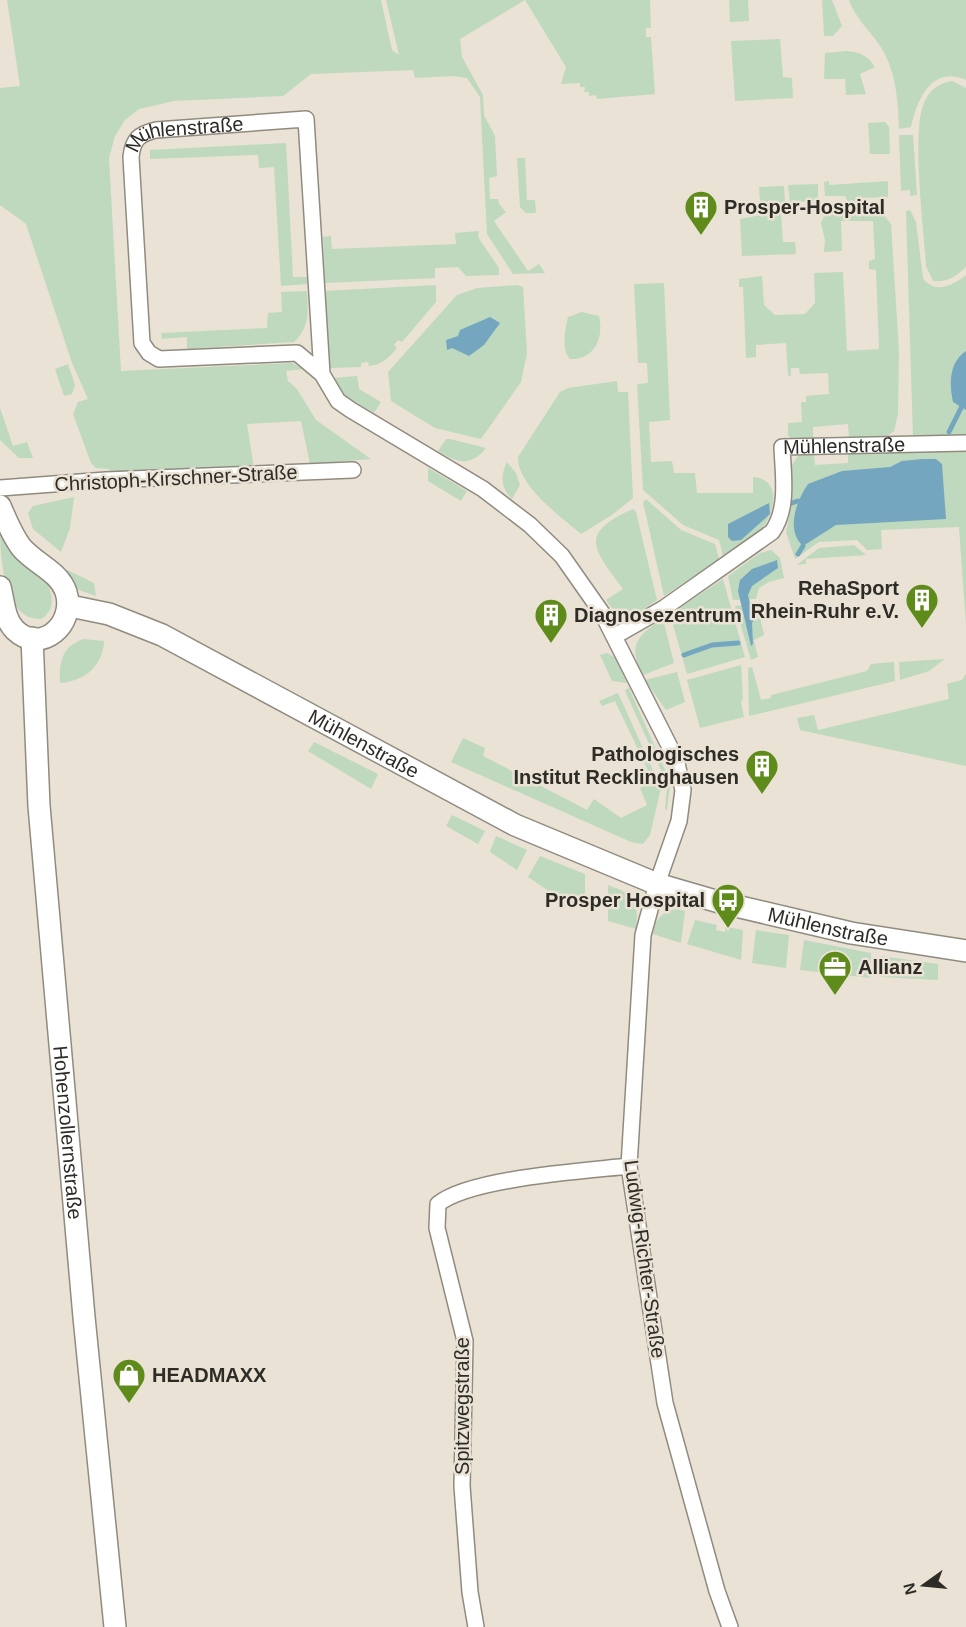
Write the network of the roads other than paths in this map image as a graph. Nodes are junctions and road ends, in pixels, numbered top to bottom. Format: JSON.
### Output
{"nodes":[{"id":1,"x":322,"y":374,"type":"junction"},
{"id":2,"x":966,"y":443,"type":"edge"},
{"id":3,"x":353,"y":470,"type":"dead end"},
{"id":4,"x":0,"y":488,"type":"edge"},
{"id":5,"x":0,"y":506,"type":"edge"},
{"id":6,"x":0,"y":587,"type":"edge"},
{"id":7,"x":70,"y":606,"type":"junction"},
{"id":8,"x":615,"y":636,"type":"junction"},
{"id":9,"x":32,"y":638,"type":"junction"},
{"id":10,"x":657,"y":884,"type":"junction"},
{"id":11,"x":966,"y":951,"type":"edge"},
{"id":12,"x":629,"y":1166,"type":"junction"},
{"id":13,"x":115,"y":1627,"type":"edge"},
{"id":14,"x":476,"y":1627,"type":"edge"},
{"id":15,"x":730,"y":1627,"type":"edge"}],
"edges":[{"from":1,"to":1,"type":"street","name":"Mühlenstraße"},
{"from":1,"to":8,"type":"street","name":"Mühlenstraße"},
{"from":2,"to":8,"type":"street","name":"Mühlenstraße"},
{"from":3,"to":4,"type":"street","name":"Christoph-Kirschner-Straße"},
{"from":5,"to":7,"type":"main road"},
{"from":6,"to":9,"type":"main road"},
{"from":7,"to":9,"type":"main road"},
{"from":7,"to":10,"type":"main road","name":"Mühlenstraße"},
{"from":8,"to":10,"type":"street","name":"Mühlenstraße"},
{"from":9,"to":13,"type":"main road","name":"Hohenzollernstraße"},
{"from":10,"to":11,"type":"main road","name":"Mühlenstraße"},
{"from":10,"to":12,"type":"street","name":"Ludwig-Richter-Straße"},
{"from":12,"to":14,"type":"street","name":"Spitzwegstraße"},
{"from":12,"to":15,"type":"street","name":"Ludwig-Richter-Straße"}]}
